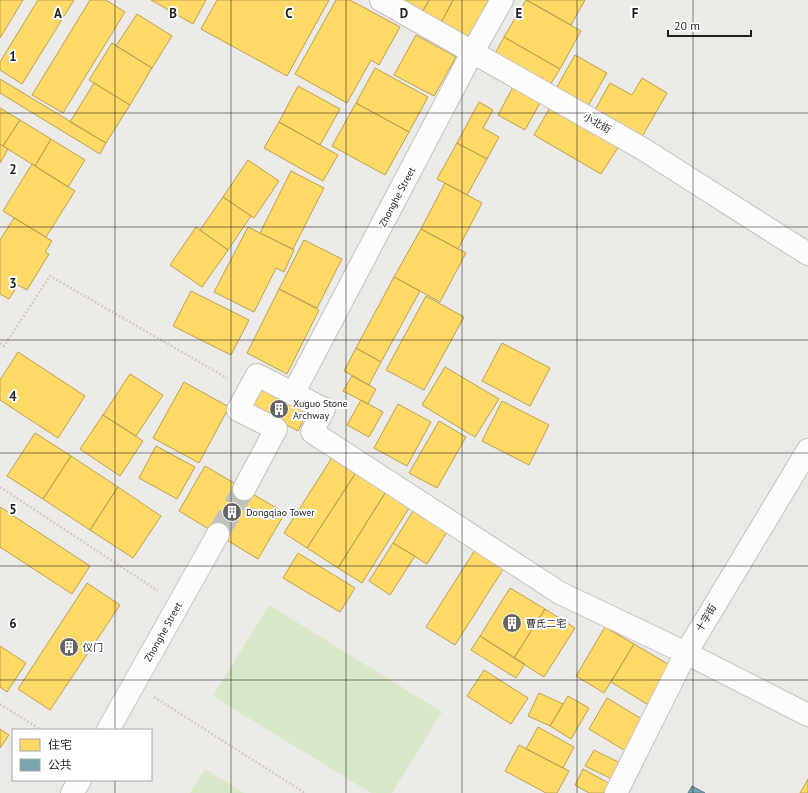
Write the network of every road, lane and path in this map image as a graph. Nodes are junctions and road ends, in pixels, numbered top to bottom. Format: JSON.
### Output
{"nodes":[{"id":1,"x":381,"y":0,"type":"edge"},
{"id":2,"x":502,"y":0,"type":"edge"},
{"id":3,"x":472,"y":53,"type":"junction"},
{"id":4,"x":808,"y":254,"type":"edge"},
{"id":5,"x":0,"y":343,"type":"edge"},
{"id":6,"x":248,"y":390,"type":"junction"},
{"id":7,"x":294,"y":394,"type":"junction"},
{"id":8,"x":808,"y":450,"type":"edge"},
{"id":9,"x":0,"y":487,"type":"edge"},
{"id":10,"x":244,"y":489,"type":"tunnel mouth"},
{"id":11,"x":218,"y":534,"type":"tunnel mouth"},
{"id":12,"x":178,"y":604,"type":"junction"},
{"id":13,"x":686,"y":653,"type":"junction"},
{"id":14,"x":133,"y":684,"type":"junction"},
{"id":15,"x":0,"y":704,"type":"edge"},
{"id":16,"x":808,"y":715,"type":"edge"},
{"id":17,"x":39,"y":729,"type":"edge"},
{"id":18,"x":109,"y":729,"type":"edge"},
{"id":19,"x":79,"y":781,"type":"edge"},
{"id":20,"x":72,"y":793,"type":"edge"},
{"id":21,"x":305,"y":793,"type":"edge"},
{"id":22,"x":616,"y":793,"type":"edge"}],
"edges":[{"from":1,"to":3,"type":"street","name":"小北街"},
{"from":2,"to":3,"type":"street","name":"Zhonghe Street"},
{"from":3,"to":4,"type":"street","name":"小北街"},
{"from":3,"to":7,"type":"street","name":"Zhonghe Street"},
{"from":5,"to":6,"type":"path"},
{"from":6,"to":7,"type":"street"},
{"from":6,"to":10,"type":"street"},
{"from":7,"to":13,"type":"street"},
{"from":8,"to":13,"type":"street","name":"十字街"},
{"from":9,"to":12,"type":"path"},
{"from":11,"to":12,"type":"street","name":"Zhonghe Street"},
{"from":12,"to":14,"type":"street","name":"Zhonghe Street"},
{"from":13,"to":16,"type":"street"},
{"from":13,"to":22,"type":"street","name":"十字街"},
{"from":14,"to":18,"type":"street","name":"Zhonghe Street"},
{"from":14,"to":21,"type":"path"},
{"from":15,"to":17,"type":"path"},
{"from":19,"to":20,"type":"street"}]}
